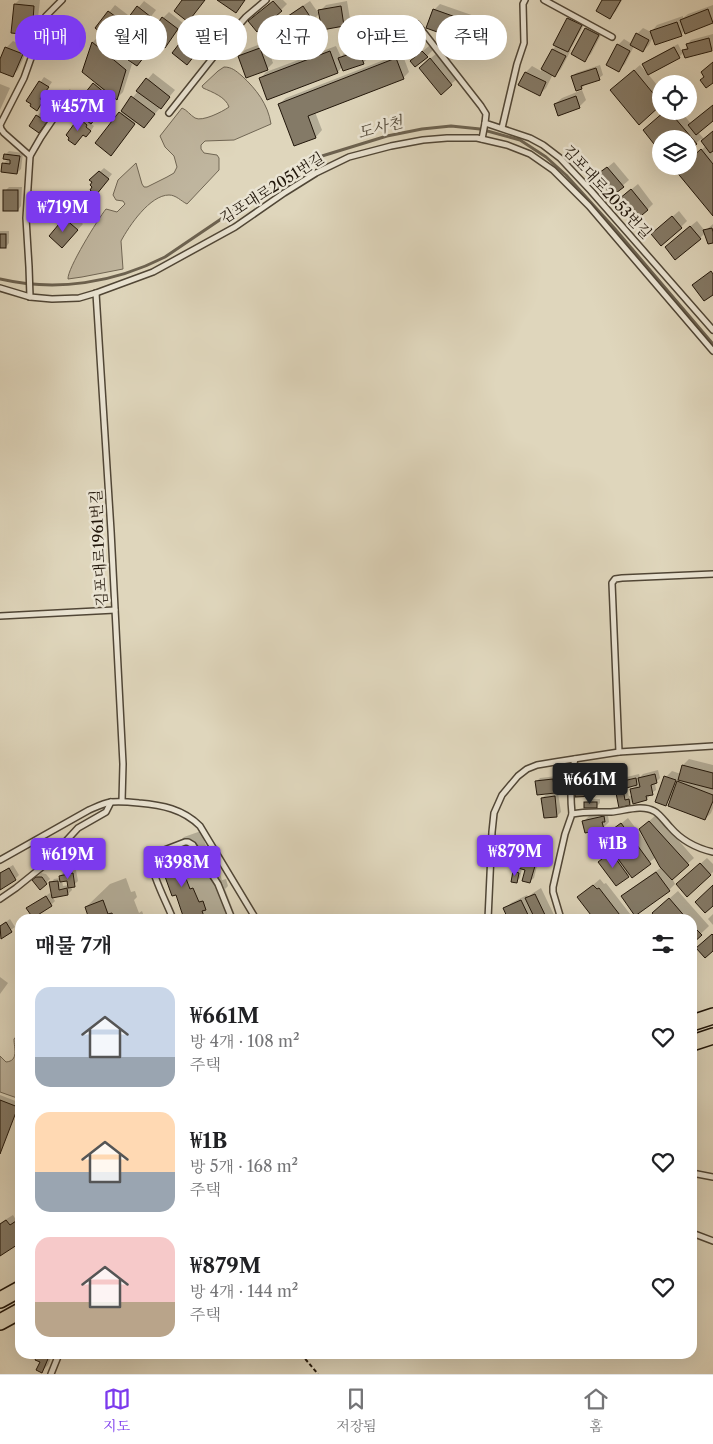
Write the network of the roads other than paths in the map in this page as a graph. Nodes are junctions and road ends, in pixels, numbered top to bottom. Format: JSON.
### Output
{"nodes":[{"id":1,"x":62,"y":0,"type":"edge"},
{"id":2,"x":266,"y":0,"type":"edge"},
{"id":3,"x":525,"y":0,"type":"edge"},
{"id":4,"x":544,"y":0,"type":"edge"},
{"id":5,"x":426,"y":36,"type":"edge"},
{"id":6,"x":612,"y":37,"type":"dead end"},
{"id":7,"x":70,"y":94,"type":"dead end"},
{"id":8,"x":169,"y":113,"type":"dead end"},
{"id":9,"x":485,"y":125,"type":"junction"},
{"id":10,"x":502,"y":128,"type":"junction"},
{"id":11,"x":483,"y":137,"type":"junction"},
{"id":12,"x":30,"y":156,"type":"junction"},
{"id":13,"x":0,"y":288,"type":"edge"},
{"id":14,"x":96,"y":293,"type":"junction"},
{"id":15,"x":30,"y":294,"type":"junction"},
{"id":16,"x":713,"y":330,"type":"edge"},
{"id":17,"x":713,"y":351,"type":"edge"},
{"id":18,"x":713,"y":574,"type":"edge"},
{"id":19,"x":114,"y":610,"type":"junction"},
{"id":20,"x":0,"y":616,"type":"edge"},
{"id":21,"x":713,"y":746,"type":"edge"},
{"id":22,"x":618,"y":752,"type":"junction"},
{"id":23,"x":575,"y":759,"type":"junction"},
{"id":24,"x":122,"y":801,"type":"junction"},
{"id":25,"x":111,"y":802,"type":"junction"},
{"id":26,"x":572,"y":814,"type":"junction"},
{"id":27,"x":713,"y":852,"type":"edge"},
{"id":28,"x":0,"y":860,"type":"edge"},
{"id":29,"x":0,"y":898,"type":"edge"},
{"id":30,"x":171,"y":914,"type":"edge"},
{"id":31,"x":230,"y":914,"type":"edge"},
{"id":32,"x":253,"y":914,"type":"edge"},
{"id":33,"x":488,"y":914,"type":"edge"},
{"id":34,"x":560,"y":914,"type":"edge"},
{"id":35,"x":713,"y":1016,"type":"edge"},
{"id":36,"x":697,"y":1021,"type":"edge"},
{"id":37,"x":713,"y":1036,"type":"edge"},
{"id":38,"x":697,"y":1041,"type":"edge"},
{"id":39,"x":697,"y":1174,"type":"edge"},
{"id":40,"x":713,"y":1177,"type":"edge"},
{"id":41,"x":697,"y":1235,"type":"edge"},
{"id":42,"x":713,"y":1241,"type":"edge"},
{"id":43,"x":15,"y":1292,"type":"edge"},
{"id":44,"x":0,"y":1300,"type":"edge"},
{"id":45,"x":15,"y":1314,"type":"edge"},
{"id":46,"x":0,"y":1322,"type":"edge"},
{"id":47,"x":57,"y":1359,"type":"edge"},
{"id":48,"x":50,"y":1374,"type":"edge"}],
"edges":[{"from":1,"to":12,"type":"lane"},
{"from":2,"to":8,"type":"lane"},
{"from":3,"to":10,"type":"lane"},
{"from":4,"to":6,"type":"lane"},
{"from":5,"to":9,"type":"lane"},
{"from":7,"to":12,"type":"lane"},
{"from":9,"to":10,"type":"lane","name":"김포대로2053번길"},
{"from":9,"to":11,"type":"lane"},
{"from":10,"to":16,"type":"lane","name":"김포대로2053번길"},
{"from":11,"to":14,"type":"lane","name":"김포대로2051번길"},
{"from":11,"to":17,"type":"lane","name":"김포대로2051번길"},
{"from":12,"to":15,"type":"lane"},
{"from":13,"to":15,"type":"lane","name":"김포대로2051번길"},
{"from":14,"to":15,"type":"lane","name":"김포대로2051번길"},
{"from":14,"to":19,"type":"lane","name":"김포대로1961번길"},
{"from":18,"to":22,"type":"lane"},
{"from":19,"to":20,"type":"lane"},
{"from":19,"to":24,"type":"lane","name":"김포대로1961번길"},
{"from":21,"to":22,"type":"lane"},
{"from":22,"to":23,"type":"lane"},
{"from":23,"to":26,"type":"lane"},
{"from":23,"to":33,"type":"lane"},
{"from":24,"to":25,"type":"lane"},
{"from":24,"to":32,"type":"lane"},
{"from":25,"to":28,"type":"lane"},
{"from":25,"to":29,"type":"lane"},
{"from":26,"to":27,"type":"lane"},
{"from":26,"to":34,"type":"lane"},
{"from":30,"to":31,"type":"lane"},
{"from":35,"to":36,"type":"main road"},
{"from":37,"to":38,"type":"main road"},
{"from":39,"to":40,"type":"lane"},
{"from":41,"to":42,"type":"lane"},
{"from":43,"to":44,"type":"main road"},
{"from":45,"to":46,"type":"main road"},
{"from":47,"to":48,"type":"lane"}]}
